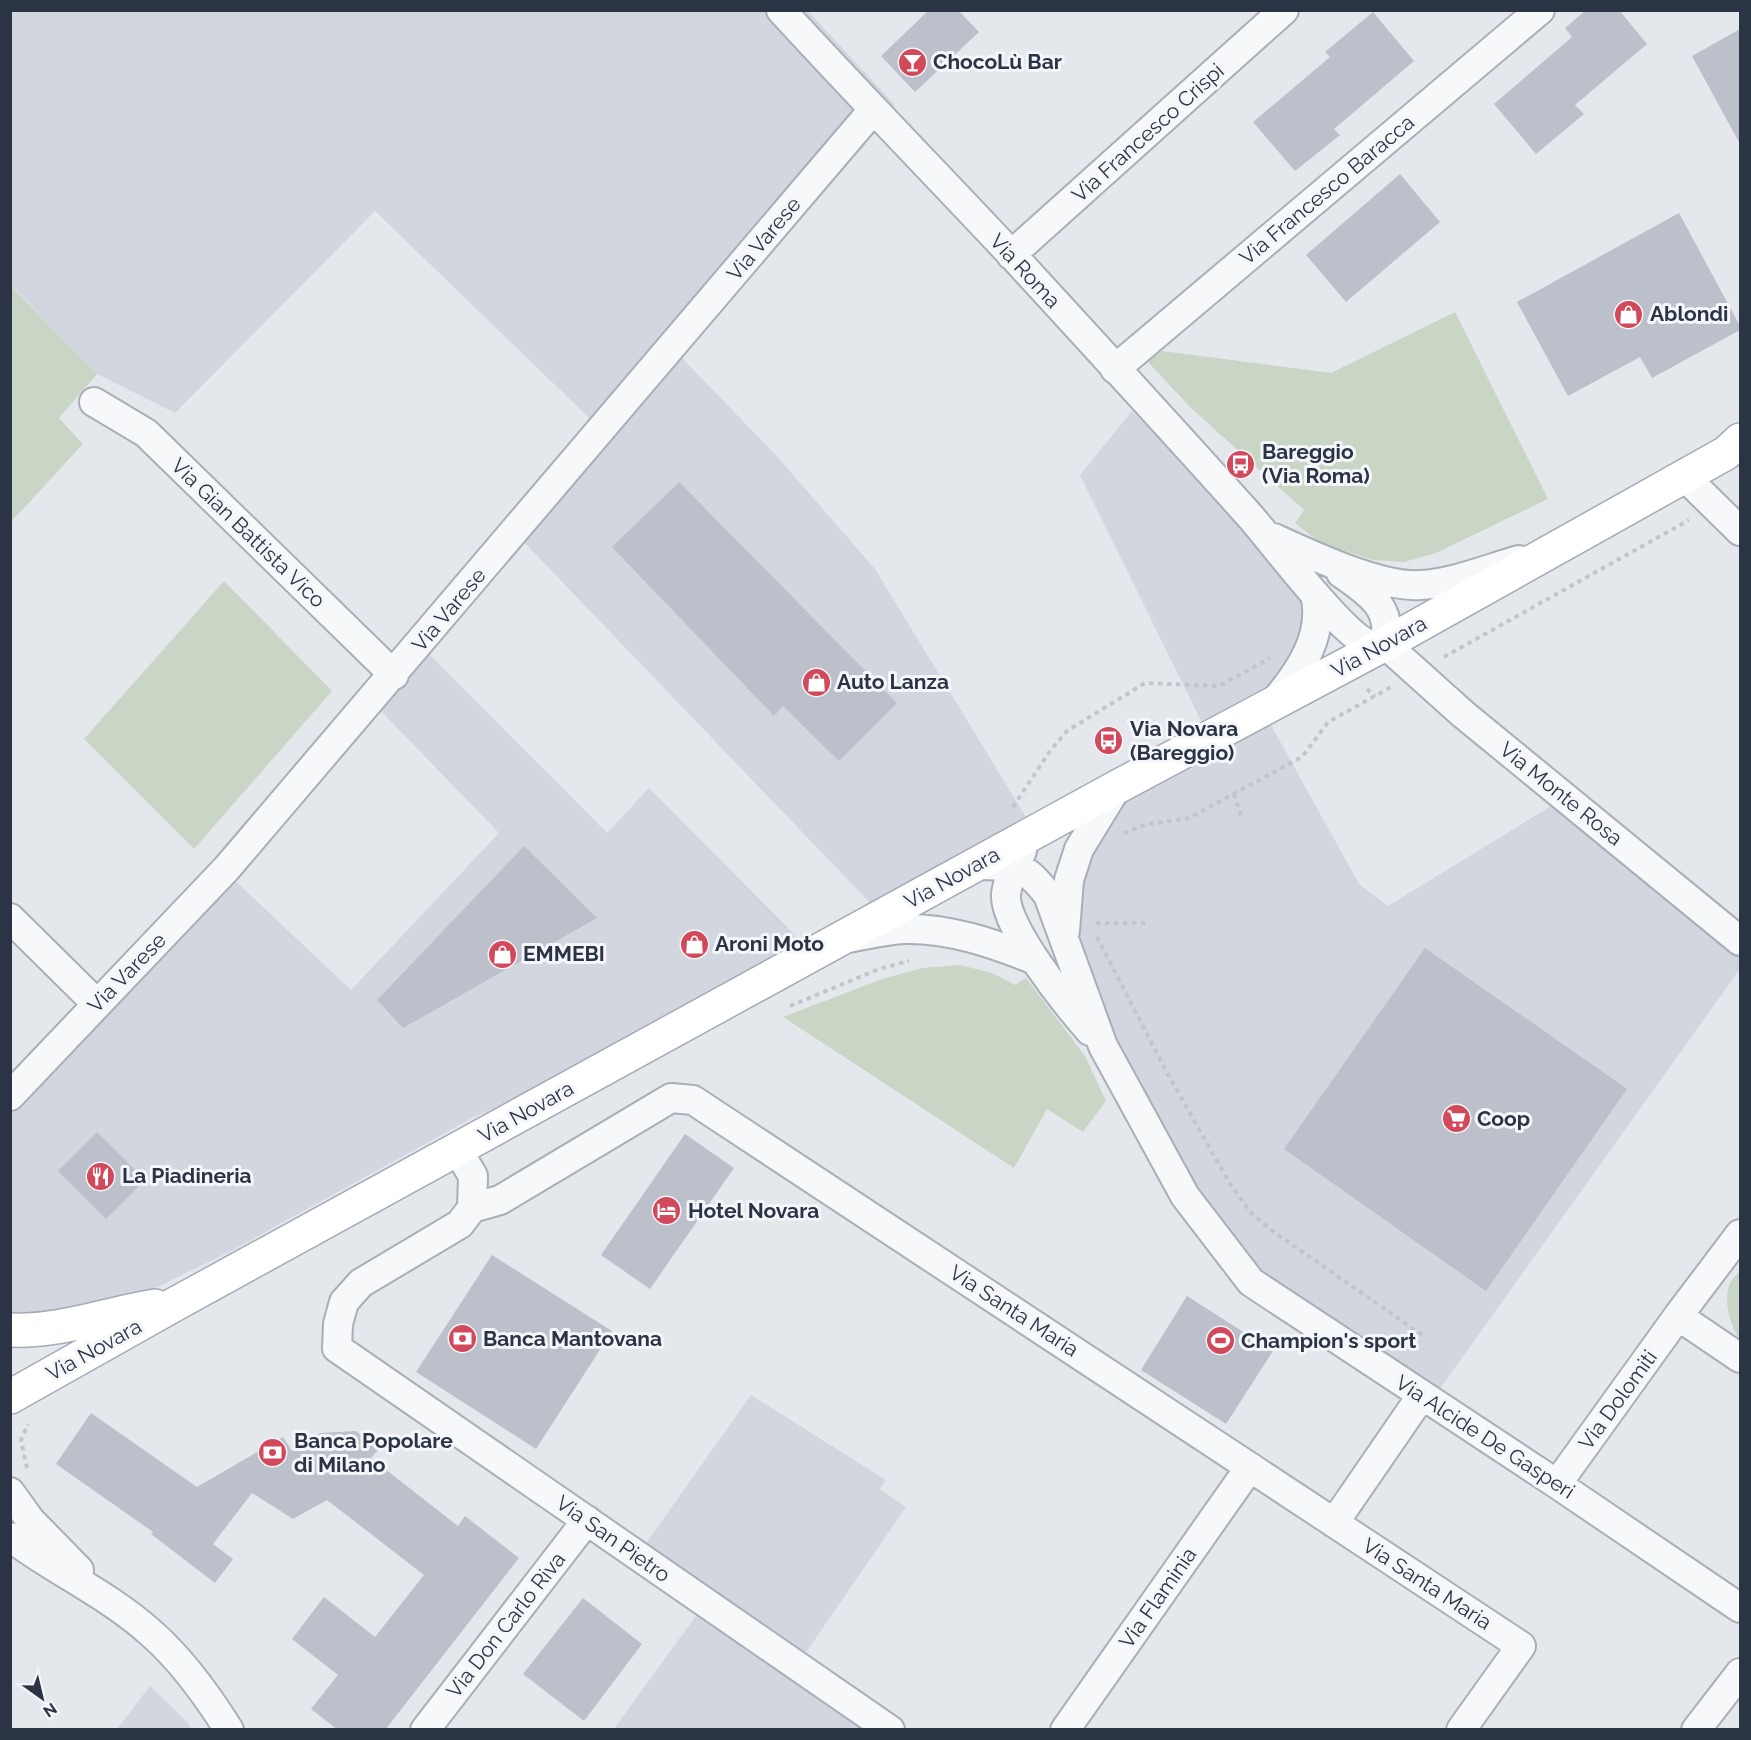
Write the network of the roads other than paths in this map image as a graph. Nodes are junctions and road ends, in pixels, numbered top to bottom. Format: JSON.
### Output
{"nodes":[{"id":1,"x":781,"y":10,"type":"edge"},
{"id":2,"x":1540,"y":10,"type":"edge"},
{"id":3,"x":1274,"y":14,"type":"edge"},
{"id":4,"x":873,"y":110,"type":"junction"},
{"id":5,"x":1011,"y":255,"type":"junction"},
{"id":6,"x":1115,"y":369,"type":"junction"},
{"id":7,"x":94,"y":402,"type":"dead end"},
{"id":8,"x":1736,"y":447,"type":"edge"},
{"id":9,"x":1684,"y":476,"type":"junction"},
{"id":10,"x":1740,"y":531,"type":"edge"},
{"id":11,"x":1267,"y":534,"type":"junction"},
{"id":12,"x":1545,"y":554,"type":"junction"},
{"id":13,"x":1319,"y":558,"type":"junction"},
{"id":14,"x":1315,"y":594,"type":"junction"},
{"id":15,"x":1385,"y":645,"type":"junction"},
{"id":16,"x":394,"y":675,"type":"junction"},
{"id":17,"x":1270,"y":706,"type":"junction"},
{"id":18,"x":1117,"y":787,"type":"junction"},
{"id":19,"x":1030,"y":835,"type":"junction"},
{"id":20,"x":977,"y":865,"type":"junction"},
{"id":21,"x":1014,"y":866,"type":"junction"},
{"id":22,"x":10,"y":918,"type":"edge"},
{"id":23,"x":1064,"y":939,"type":"junction"},
{"id":24,"x":840,"y":940,"type":"junction"},
{"id":25,"x":1740,"y":941,"type":"edge"},
{"id":26,"x":1035,"y":960,"type":"junction"},
{"id":27,"x":98,"y":1004,"type":"junction"},
{"id":28,"x":1103,"y":1046,"type":"junction"},
{"id":29,"x":10,"y":1096,"type":"edge"},
{"id":30,"x":457,"y":1149,"type":"junction"},
{"id":31,"x":472,"y":1208,"type":"junction"},
{"id":32,"x":1740,"y":1234,"type":"edge"},
{"id":33,"x":177,"y":1303,"type":"junction"},
{"id":34,"x":1678,"y":1316,"type":"junction"},
{"id":35,"x":10,"y":1330,"type":"edge"},
{"id":36,"x":1740,"y":1358,"type":"edge"},
{"id":37,"x":1422,"y":1395,"type":"junction"},
{"id":38,"x":10,"y":1397,"type":"edge"},
{"id":39,"x":1250,"y":1467,"type":"junction"},
{"id":40,"x":1557,"y":1484,"type":"junction"},
{"id":41,"x":10,"y":1492,"type":"edge"},
{"id":42,"x":586,"y":1520,"type":"junction"},
{"id":43,"x":1334,"y":1522,"type":"junction"},
{"id":44,"x":10,"y":1537,"type":"edge"},
{"id":45,"x":115,"y":1605,"type":"junction"},
{"id":46,"x":1740,"y":1608,"type":"edge"},
{"id":47,"x":1740,"y":1673,"type":"edge"},
{"id":48,"x":229,"y":1730,"type":"edge"},
{"id":49,"x":426,"y":1730,"type":"edge"},
{"id":50,"x":890,"y":1730,"type":"edge"},
{"id":51,"x":1065,"y":1730,"type":"edge"},
{"id":52,"x":1461,"y":1730,"type":"edge"},
{"id":53,"x":1696,"y":1730,"type":"edge"}],
"edges":[{"from":1,"to":4,"type":"street","name":"Via Roma"},
{"from":2,"to":6,"type":"street","name":"Via Francesco Baracca"},
{"from":3,"to":5,"type":"street","name":"Via Francesco Crispi"},
{"from":4,"to":5,"type":"street","name":"Via Roma"},
{"from":4,"to":16,"type":"street","name":"Via Varese"},
{"from":5,"to":6,"type":"street","name":"Via Roma"},
{"from":6,"to":11,"type":"street","name":"Via Roma"},
{"from":7,"to":16,"type":"street","name":"Via Gian Battista Vico"},
{"from":8,"to":9,"type":"main road","name":"Via Novara"},
{"from":9,"to":10,"type":"street"},
{"from":9,"to":12,"type":"main road","name":"Via Novara"},
{"from":11,"to":13,"type":"street"},
{"from":11,"to":14,"type":"street","name":"Via Roma"},
{"from":12,"to":13,"type":"street"},
{"from":12,"to":15,"type":"main road","name":"Via Novara"},
{"from":13,"to":15,"type":"street"},
{"from":14,"to":15,"type":"street","name":"Via Roma"},
{"from":14,"to":17,"type":"street"},
{"from":15,"to":17,"type":"main road","name":"Via Novara"},
{"from":15,"to":25,"type":"street","name":"Via Monte Rosa"},
{"from":16,"to":27,"type":"street","name":"Via Varese"},
{"from":17,"to":18,"type":"main road","name":"Via Novara"},
{"from":18,"to":19,"type":"main road","name":"Via Novara"},
{"from":18,"to":23,"type":"street","name":"Via Alcide De Gasperi"},
{"from":19,"to":20,"type":"main road","name":"Via Novara"},
{"from":19,"to":21,"type":"street","name":"Via Alcide De Gasperi"},
{"from":20,"to":21,"type":"street"},
{"from":20,"to":24,"type":"main road","name":"Via Novara"},
{"from":21,"to":23,"type":"street","name":"Via Alcide De Gasperi"},
{"from":21,"to":26,"type":"street","name":"Via Alcide De Gasperi"},
{"from":22,"to":27,"type":"street"},
{"from":23,"to":28,"type":"street","name":"Via Alcide De Gasperi"},
{"from":24,"to":26,"type":"street"},
{"from":24,"to":30,"type":"main road","name":"Via Novara"},
{"from":26,"to":28,"type":"street","name":"Via Alcide De Gasperi"},
{"from":27,"to":29,"type":"street","name":"Via Varese"},
{"from":28,"to":37,"type":"street","name":"Via Alcide De Gasperi"},
{"from":30,"to":31,"type":"street"},
{"from":30,"to":33,"type":"main road","name":"Via Novara"},
{"from":31,"to":39,"type":"street","name":"Via Santa Maria"},
{"from":31,"to":42,"type":"street","name":"Via San Pietro"},
{"from":32,"to":34,"type":"street","name":"Via Dolomiti"},
{"from":33,"to":35,"type":"main road","name":"Via Novara"},
{"from":33,"to":38,"type":"main road","name":"Via Novara"},
{"from":34,"to":36,"type":"street"},
{"from":34,"to":40,"type":"street","name":"Via Dolomiti"},
{"from":37,"to":40,"type":"street","name":"Via Alcide De Gasperi"},
{"from":37,"to":43,"type":"street"},
{"from":39,"to":43,"type":"street","name":"Via Santa Maria"},
{"from":39,"to":51,"type":"street","name":"Via Flaminia"},
{"from":40,"to":46,"type":"street","name":"Via Alcide De Gasperi"},
{"from":41,"to":45,"type":"street"},
{"from":42,"to":49,"type":"street","name":"Via Don Carlo Riva"},
{"from":42,"to":50,"type":"street","name":"Via San Pietro"},
{"from":43,"to":52,"type":"street","name":"Via Santa Maria"},
{"from":44,"to":45,"type":"street"},
{"from":45,"to":48,"type":"street"},
{"from":47,"to":53,"type":"street"}]}
